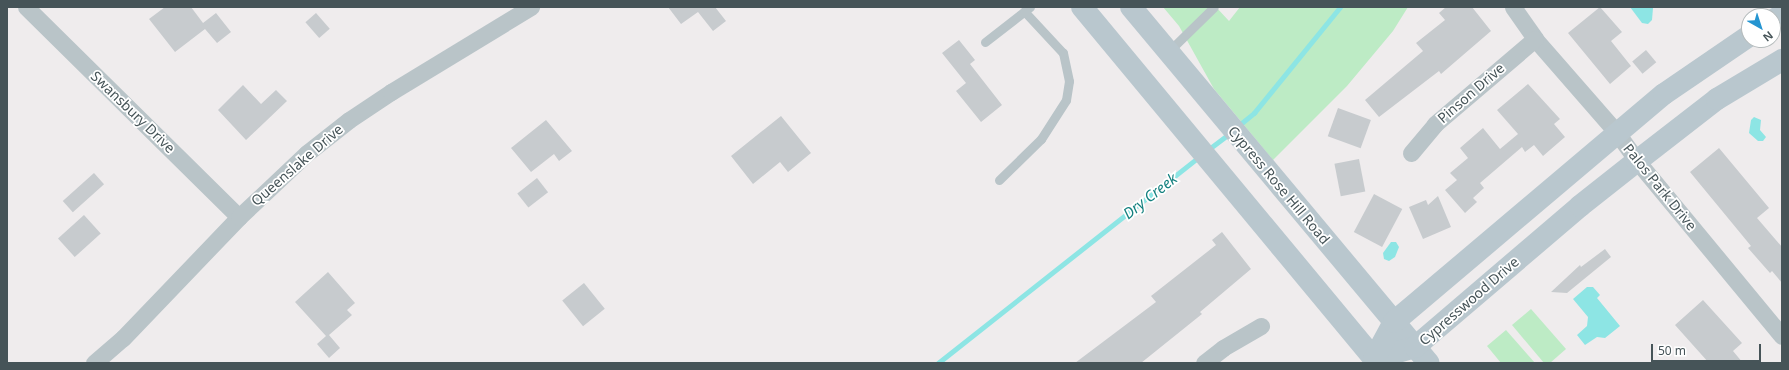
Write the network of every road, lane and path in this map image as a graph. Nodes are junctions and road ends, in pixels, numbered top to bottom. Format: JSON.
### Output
{"nodes":[{"id":1,"x":26,"y":7,"type":"edge"},
{"id":2,"x":531,"y":7,"type":"edge"},
{"id":3,"x":1082,"y":7,"type":"edge"},
{"id":4,"x":1131,"y":7,"type":"edge"},
{"id":5,"x":1214,"y":7,"type":"edge"},
{"id":6,"x":1513,"y":7,"type":"edge"},
{"id":7,"x":1027,"y":9,"type":"edge"},
{"id":8,"x":1535,"y":39,"type":"junction"},
{"id":9,"x":1741,"y":41,"type":"edge"},
{"id":10,"x":985,"y":42,"type":"dead end"},
{"id":11,"x":1168,"y":52,"type":"junction"},
{"id":12,"x":1782,"y":60,"type":"edge"},
{"id":13,"x":1617,"y":133,"type":"junction"},
{"id":14,"x":1411,"y":152,"type":"dead end"},
{"id":15,"x":1637,"y":161,"type":"junction"},
{"id":16,"x":999,"y":180,"type":"dead end"},
{"id":17,"x":239,"y":217,"type":"junction"},
{"id":18,"x":1394,"y":322,"type":"junction"},
{"id":19,"x":1261,"y":326,"type":"dead end"},
{"id":20,"x":1782,"y":336,"type":"edge"},
{"id":21,"x":1422,"y":355,"type":"edge"},
{"id":22,"x":1376,"y":361,"type":"edge"},
{"id":23,"x":94,"y":363,"type":"edge"},
{"id":24,"x":1204,"y":363,"type":"edge"}],
"edges":[{"from":1,"to":17,"type":"street","name":"Swansbury Drive"},
{"from":2,"to":17,"type":"street","name":"Queenslake Drive"},
{"from":3,"to":22,"type":"main road"},
{"from":4,"to":11,"type":"main road","name":"Cypress Rose Hill Road"},
{"from":5,"to":11,"type":"lane"},
{"from":6,"to":8,"type":"street","name":"Palos Park Drive"},
{"from":7,"to":10,"type":"lane"},
{"from":7,"to":16,"type":"lane"},
{"from":8,"to":13,"type":"street","name":"Palos Park Drive"},
{"from":8,"to":14,"type":"street","name":"Pinson Drive"},
{"from":9,"to":13,"type":"main road"},
{"from":11,"to":18,"type":"main road","name":"Cypress Rose Hill Road"},
{"from":12,"to":15,"type":"main road","name":"Cypresswood Drive"},
{"from":13,"to":15,"type":"street","name":"Palos Park Drive"},
{"from":13,"to":18,"type":"main road"},
{"from":15,"to":20,"type":"street","name":"Palos Park Drive"},
{"from":15,"to":21,"type":"main road","name":"Cypresswood Drive"},
{"from":17,"to":23,"type":"street","name":"Queenslake Drive"},
{"from":18,"to":21,"type":"main road","name":"Cypress Rose Hill Road"},
{"from":18,"to":22,"type":"main road"},
{"from":19,"to":24,"type":"street"},
{"from":21,"to":22,"type":"main road","name":"Cypresswood Drive"}]}
